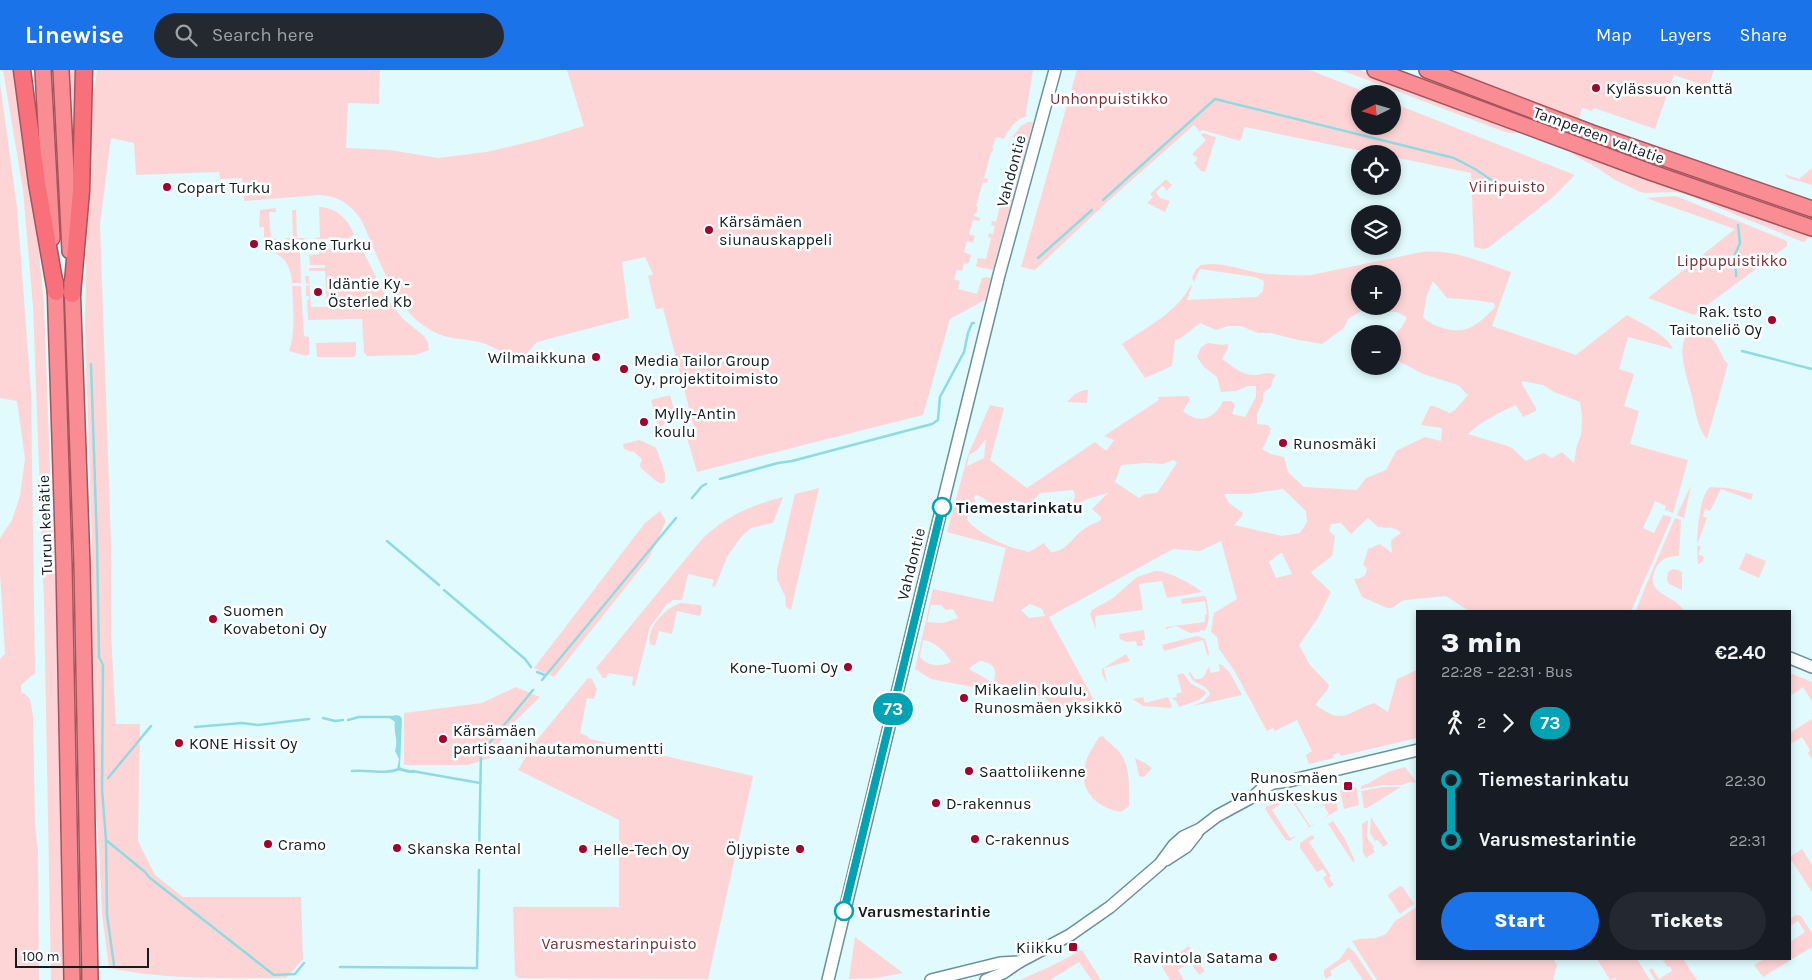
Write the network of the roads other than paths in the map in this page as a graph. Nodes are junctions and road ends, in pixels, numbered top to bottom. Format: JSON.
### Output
{"nodes":[{"id":1,"x":22,"y":70,"type":"edge"},
{"id":2,"x":43,"y":70,"type":"edge"},
{"id":3,"x":61,"y":70,"type":"edge"},
{"id":4,"x":84,"y":70,"type":"edge"},
{"id":5,"x":1055,"y":70,"type":"edge"},
{"id":6,"x":1375,"y":70,"type":"edge"},
{"id":7,"x":1427,"y":70,"type":"edge"},
{"id":8,"x":1812,"y":209,"type":"edge"},
{"id":9,"x":1812,"y":228,"type":"edge"},
{"id":10,"x":56,"y":292,"type":"junction"},
{"id":11,"x":72,"y":294,"type":"junction"},
{"id":12,"x":1791,"y":658,"type":"edge"},
{"id":13,"x":1812,"y":667,"type":"edge"},
{"id":14,"x":1416,"y":750,"type":"edge"},
{"id":15,"x":1019,"y":962,"type":"junction"},
{"id":16,"x":72,"y":980,"type":"edge"},
{"id":17,"x":90,"y":980,"type":"edge"},
{"id":18,"x":828,"y":980,"type":"edge"},
{"id":19,"x":931,"y":980,"type":"edge"},
{"id":20,"x":986,"y":980,"type":"edge"}],
"edges":[{"from":1,"to":10,"type":"highway"},
{"from":2,"to":10,"type":"highway","name":"Turun kehätie"},
{"from":3,"to":11,"type":"highway"},
{"from":4,"to":11,"type":"highway"},
{"from":5,"to":18,"type":"street","name":"Vahdontie"},
{"from":6,"to":9,"type":"highway","name":"Tampereen valtatie"},
{"from":7,"to":8,"type":"highway","name":"Tampereen valtatie"},
{"from":10,"to":16,"type":"highway","name":"Turun kehätie"},
{"from":11,"to":17,"type":"highway"},
{"from":12,"to":13,"type":"street"},
{"from":14,"to":15,"type":"street"},
{"from":15,"to":19,"type":"street"},
{"from":15,"to":20,"type":"street"}]}
